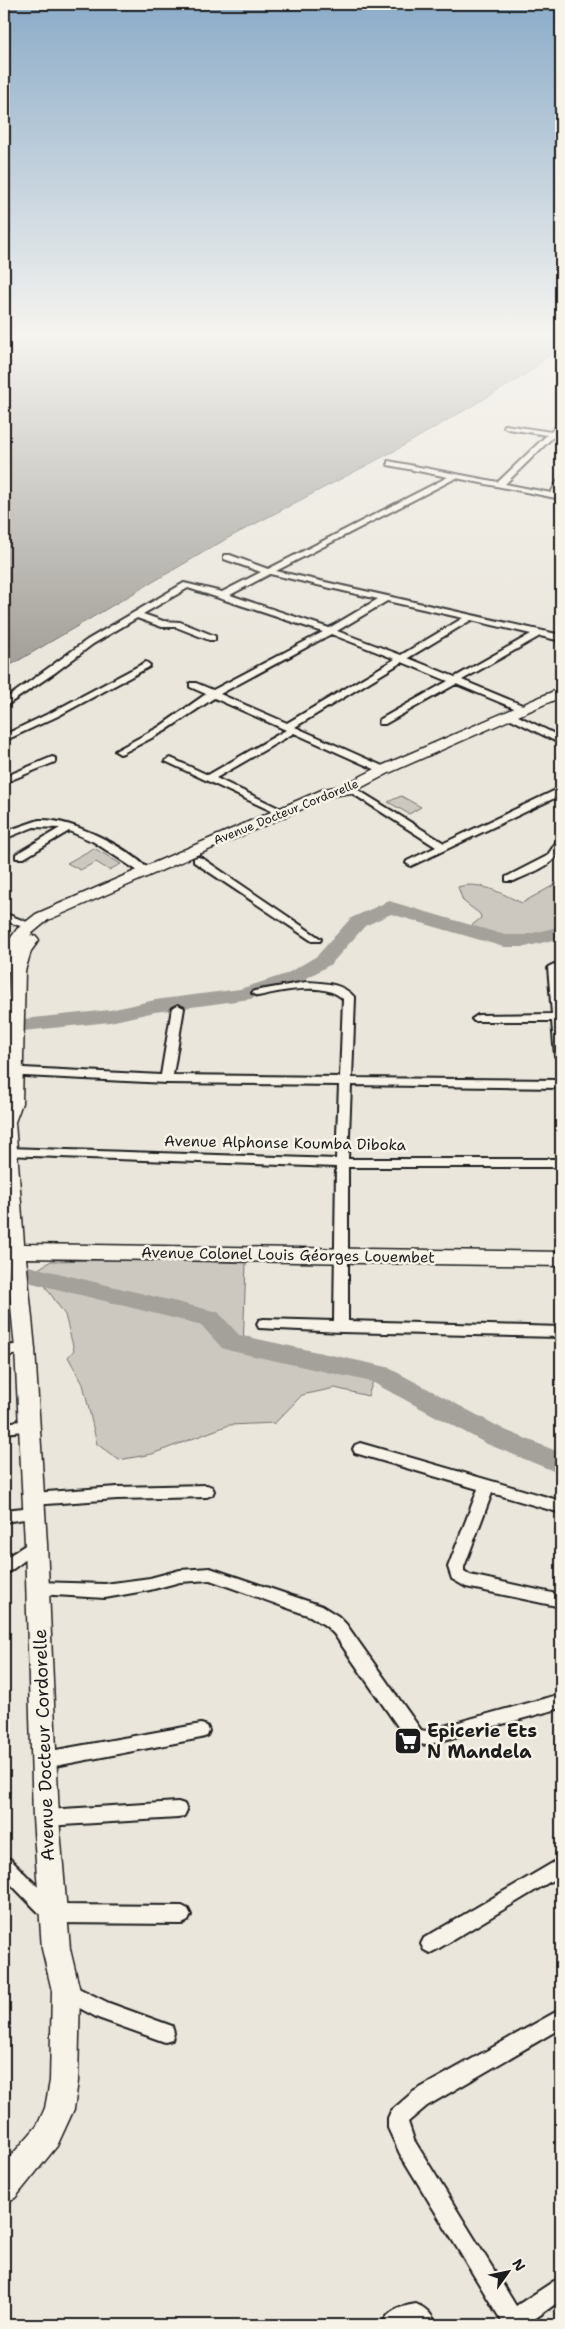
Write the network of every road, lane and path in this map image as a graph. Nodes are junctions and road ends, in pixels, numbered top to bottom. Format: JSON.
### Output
{"nodes":[{"id":1,"x":549,"y":442,"type":"edge"},
{"id":2,"x":391,"y":463,"type":"dead end"},
{"id":3,"x":455,"y":476,"type":"junction"},
{"id":4,"x":561,"y":482,"type":"edge"},
{"id":5,"x":499,"y":485,"type":"junction"},
{"id":6,"x":553,"y":496,"type":"junction"},
{"id":7,"x":561,"y":497,"type":"edge"},
{"id":8,"x":227,"y":557,"type":"dead end"},
{"id":9,"x":266,"y":571,"type":"junction"},
{"id":10,"x":223,"y":595,"type":"junction"},
{"id":11,"x":384,"y":599,"type":"junction"},
{"id":12,"x":138,"y":615,"type":"junction"},
{"id":13,"x":468,"y":618,"type":"junction"},
{"id":14,"x":329,"y":632,"type":"junction"},
{"id":15,"x":539,"y":633,"type":"junction"},
{"id":16,"x":212,"y":638,"type":"dead end"},
{"id":17,"x":561,"y":638,"type":"edge"},
{"id":18,"x":400,"y":659,"type":"junction"},
{"id":19,"x":146,"y":665,"type":"dead end"},
{"id":20,"x":454,"y":680,"type":"junction"},
{"id":21,"x":193,"y":685,"type":"dead end"},
{"id":22,"x":561,"y":692,"type":"edge"},
{"id":23,"x":213,"y":694,"type":"junction"},
{"id":24,"x":4,"y":704,"type":"edge"},
{"id":25,"x":517,"y":712,"type":"junction"},
{"id":26,"x":382,"y":722,"type":"dead end"},
{"id":27,"x":290,"y":729,"type":"junction"},
{"id":28,"x":4,"y":738,"type":"edge"},
{"id":29,"x":561,"y":741,"type":"edge"},
{"id":30,"x":120,"y":751,"type":"dead end"},
{"id":31,"x":52,"y":760,"type":"dead end"},
{"id":32,"x":170,"y":761,"type":"dead end"},
{"id":33,"x":384,"y":770,"type":"junction"},
{"id":34,"x":209,"y":778,"type":"junction"},
{"id":35,"x":4,"y":780,"type":"edge"},
{"id":36,"x":348,"y":789,"type":"junction"},
{"id":37,"x":561,"y":791,"type":"edge"},
{"id":38,"x":282,"y":812,"type":"junction"},
{"id":39,"x":68,"y":826,"type":"junction"},
{"id":40,"x":4,"y":836,"type":"edge"},
{"id":41,"x":561,"y":843,"type":"edge"},
{"id":42,"x":443,"y":847,"type":"junction"},
{"id":43,"x":20,"y":856,"type":"dead end"},
{"id":44,"x":198,"y":860,"type":"junction"},
{"id":45,"x":411,"y":862,"type":"dead end"},
{"id":46,"x":145,"y":871,"type":"junction"},
{"id":47,"x":510,"y":879,"type":"dead end"},
{"id":48,"x":4,"y":916,"type":"edge"},
{"id":49,"x":28,"y":926,"type":"junction"},
{"id":50,"x":316,"y":939,"type":"dead end"},
{"id":51,"x":4,"y":967,"type":"edge"},
{"id":52,"x":554,"y":967,"type":"dead end"},
{"id":53,"x":258,"y":994,"type":"dead end"},
{"id":54,"x":178,"y":1008,"type":"dead end"},
{"id":55,"x":559,"y":1017,"type":"junction"},
{"id":56,"x":478,"y":1019,"type":"dead end"},
{"id":57,"x":560,"y":1036,"type":"edge"},
{"id":58,"x":561,"y":1056,"type":"edge"},
{"id":59,"x":9,"y":1071,"type":"edge"},
{"id":60,"x":166,"y":1079,"type":"junction"},
{"id":61,"x":345,"y":1082,"type":"junction"},
{"id":62,"x":561,"y":1084,"type":"edge"},
{"id":63,"x":5,"y":1125,"type":"edge"},
{"id":64,"x":8,"y":1152,"type":"junction"},
{"id":65,"x":342,"y":1163,"type":"junction"},
{"id":66,"x":561,"y":1163,"type":"edge"},
{"id":67,"x":7,"y":1198,"type":"edge"},
{"id":68,"x":15,"y":1256,"type":"junction"},
{"id":69,"x":341,"y":1256,"type":"junction"},
{"id":70,"x":561,"y":1259,"type":"edge"},
{"id":71,"x":17,"y":1284,"type":"joint"},
{"id":72,"x":264,"y":1324,"type":"dead end"},
{"id":73,"x":341,"y":1327,"type":"junction"},
{"id":74,"x":561,"y":1332,"type":"edge"},
{"id":75,"x":14,"y":1350,"type":"edge"},
{"id":76,"x":29,"y":1426,"type":"junction"},
{"id":77,"x":4,"y":1428,"type":"edge"},
{"id":78,"x":360,"y":1449,"type":"dead end"},
{"id":79,"x":487,"y":1486,"type":"junction"},
{"id":80,"x":207,"y":1491,"type":"dead end"},
{"id":81,"x":32,"y":1506,"type":"junction"},
{"id":82,"x":561,"y":1507,"type":"edge"},
{"id":83,"x":4,"y":1516,"type":"edge"},
{"id":84,"x":36,"y":1544,"type":"junction"},
{"id":85,"x":4,"y":1567,"type":"edge"},
{"id":86,"x":37,"y":1588,"type":"junction"},
{"id":87,"x":561,"y":1601,"type":"edge"},
{"id":88,"x":561,"y":1701,"type":"edge"},
{"id":89,"x":201,"y":1731,"type":"dead end"},
{"id":90,"x":45,"y":1760,"type":"junction"},
{"id":91,"x":178,"y":1810,"type":"dead end"},
{"id":92,"x":46,"y":1818,"type":"junction"},
{"id":93,"x":4,"y":1865,"type":"edge"},
{"id":94,"x":561,"y":1866,"type":"edge"},
{"id":95,"x":52,"y":1914,"type":"junction"},
{"id":96,"x":182,"y":1915,"type":"dead end"},
{"id":97,"x":430,"y":1944,"type":"dead end"},
{"id":98,"x":66,"y":1991,"type":"junction"},
{"id":99,"x":561,"y":2018,"type":"edge"},
{"id":100,"x":165,"y":2033,"type":"dead end"},
{"id":101,"x":4,"y":2187,"type":"edge"},
{"id":102,"x":561,"y":2288,"type":"edge"},
{"id":103,"x":514,"y":2323,"type":"edge"},
{"id":104,"x":392,"y":2325,"type":"edge"},
{"id":105,"x":426,"y":2325,"type":"edge"}],
"edges":[{"from":1,"to":5,"type":"street"},
{"from":2,"to":3,"type":"street"},
{"from":3,"to":5,"type":"street"},
{"from":3,"to":9,"type":"street"},
{"from":4,"to":6,"type":"street"},
{"from":5,"to":6,"type":"street"},
{"from":6,"to":7,"type":"street"},
{"from":8,"to":9,"type":"street"},
{"from":9,"to":10,"type":"street"},
{"from":9,"to":11,"type":"street"},
{"from":10,"to":12,"type":"street"},
{"from":10,"to":14,"type":"street"},
{"from":11,"to":13,"type":"street"},
{"from":11,"to":14,"type":"street"},
{"from":12,"to":16,"type":"street"},
{"from":12,"to":24,"type":"street"},
{"from":13,"to":15,"type":"street"},
{"from":13,"to":18,"type":"street"},
{"from":14,"to":18,"type":"street"},
{"from":14,"to":23,"type":"street"},
{"from":15,"to":17,"type":"street"},
{"from":15,"to":20,"type":"street"},
{"from":18,"to":20,"type":"street"},
{"from":18,"to":27,"type":"street"},
{"from":19,"to":28,"type":"street"},
{"from":20,"to":25,"type":"street"},
{"from":20,"to":26,"type":"street"},
{"from":21,"to":23,"type":"street"},
{"from":22,"to":25,"type":"street","name":"Avenue Docteur Cordorelle"},
{"from":23,"to":27,"type":"street"},
{"from":23,"to":30,"type":"street"},
{"from":25,"to":29,"type":"street"},
{"from":25,"to":33,"type":"street","name":"Avenue Docteur Cordorelle"},
{"from":27,"to":33,"type":"street"},
{"from":27,"to":34,"type":"street"},
{"from":31,"to":35,"type":"street"},
{"from":32,"to":34,"type":"street"},
{"from":33,"to":36,"type":"street","name":"Avenue Docteur Cordorelle"},
{"from":34,"to":38,"type":"street"},
{"from":36,"to":38,"type":"street","name":"Avenue Docteur Cordorelle"},
{"from":36,"to":42,"type":"street"},
{"from":36,"to":44,"type":"street"},
{"from":37,"to":42,"type":"street"},
{"from":38,"to":46,"type":"street","name":"Avenue Docteur Cordorelle"},
{"from":39,"to":40,"type":"street"},
{"from":39,"to":43,"type":"street"},
{"from":39,"to":46,"type":"street"},
{"from":41,"to":47,"type":"street"},
{"from":42,"to":45,"type":"street"},
{"from":44,"to":50,"type":"street"},
{"from":44,"to":59,"type":"street"},
{"from":46,"to":49,"type":"street","name":"Avenue Docteur Cordorelle"},
{"from":48,"to":49,"type":"street"},
{"from":49,"to":51,"type":"street","name":"Avenue Docteur Cordorelle"},
{"from":52,"to":55,"type":"street"},
{"from":53,"to":61,"type":"street"},
{"from":54,"to":60,"type":"street"},
{"from":55,"to":56,"type":"street"},
{"from":55,"to":57,"type":"street"},
{"from":57,"to":58,"type":"street"},
{"from":59,"to":60,"type":"street"},
{"from":59,"to":63,"type":"street"},
{"from":60,"to":61,"type":"street"},
{"from":61,"to":62,"type":"street"},
{"from":61,"to":65,"type":"street"},
{"from":63,"to":64,"type":"street"},
{"from":64,"to":65,"type":"street","name":"Avenue Alphonse Koumba Diboka"},
{"from":64,"to":67,"type":"street"},
{"from":65,"to":66,"type":"street","name":"Avenue Alphonse Koumba Diboka"},
{"from":65,"to":69,"type":"street"},
{"from":67,"to":68,"type":"street"},
{"from":68,"to":69,"type":"street","name":"Avenue Colonel Louis Géorges Louembet"},
{"from":68,"to":71,"type":"street"},
{"from":69,"to":70,"type":"street","name":"Avenue Colonel Louis Géorges Louembet"},
{"from":69,"to":73,"type":"street"},
{"from":71,"to":75,"type":"street","name":"Avenue Docteur Cordorelle"},
{"from":72,"to":73,"type":"street"},
{"from":73,"to":74,"type":"street"},
{"from":75,"to":76,"type":"street","name":"Avenue Docteur Cordorelle"},
{"from":76,"to":77,"type":"street"},
{"from":76,"to":81,"type":"street","name":"Avenue Docteur Cordorelle"},
{"from":78,"to":79,"type":"street"},
{"from":79,"to":82,"type":"street"},
{"from":79,"to":87,"type":"street"},
{"from":80,"to":81,"type":"street"},
{"from":81,"to":83,"type":"street"},
{"from":81,"to":84,"type":"street","name":"Avenue Docteur Cordorelle"},
{"from":84,"to":85,"type":"street"},
{"from":84,"to":86,"type":"street","name":"Avenue Docteur Cordorelle"},
{"from":86,"to":88,"type":"street"},
{"from":86,"to":90,"type":"street","name":"Avenue Docteur Cordorelle"},
{"from":89,"to":90,"type":"street"},
{"from":90,"to":92,"type":"street","name":"Avenue Docteur Cordorelle"},
{"from":91,"to":92,"type":"street"},
{"from":92,"to":95,"type":"street","name":"Avenue Docteur Cordorelle"},
{"from":93,"to":95,"type":"street"},
{"from":94,"to":97,"type":"street"},
{"from":95,"to":96,"type":"street"},
{"from":95,"to":98,"type":"street","name":"Avenue Docteur Cordorelle"},
{"from":98,"to":100,"type":"street"},
{"from":98,"to":101,"type":"street","name":"Avenue Docteur Cordorelle"},
{"from":99,"to":103,"type":"street"},
{"from":102,"to":103,"type":"street"},
{"from":104,"to":105,"type":"street"}]}
